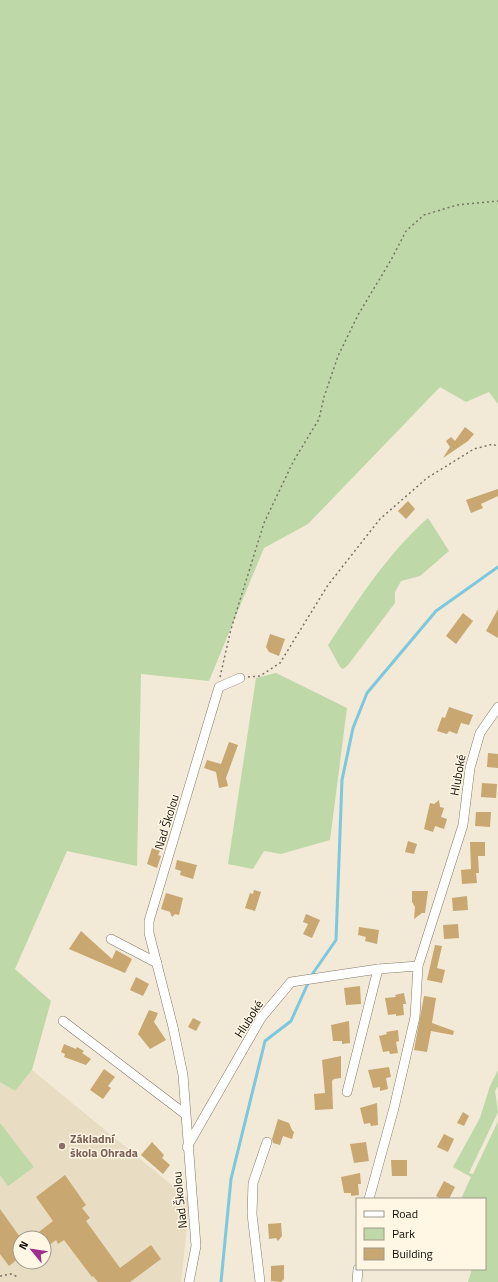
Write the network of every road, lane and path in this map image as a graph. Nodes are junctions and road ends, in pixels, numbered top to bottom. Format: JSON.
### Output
{"nodes":[{"id":1,"x":498,"y":201,"type":"edge"},
{"id":2,"x":498,"y":447,"type":"edge"},
{"id":3,"x":240,"y":678,"type":"joint"},
{"id":4,"x":219,"y":687,"type":"junction"},
{"id":5,"x":498,"y":707,"type":"edge"},
{"id":6,"x":111,"y":939,"type":"dead end"},
{"id":7,"x":157,"y":964,"type":"junction"},
{"id":8,"x":418,"y":966,"type":"junction"},
{"id":9,"x":378,"y":969,"type":"junction"},
{"id":10,"x":63,"y":1020,"type":"dead end"},
{"id":11,"x":347,"y":1092,"type":"dead end"},
{"id":12,"x":185,"y":1114,"type":"junction"},
{"id":13,"x":267,"y":1142,"type":"dead end"},
{"id":14,"x":187,"y":1147,"type":"junction"},
{"id":15,"x":370,"y":1198,"type":"edge"},
{"id":16,"x":358,"y":1270,"type":"edge"},
{"id":17,"x":0,"y":1276,"type":"edge"},
{"id":18,"x":18,"y":1277,"type":"dead end"},
{"id":19,"x":189,"y":1282,"type":"edge"},
{"id":20,"x":260,"y":1282,"type":"edge"},
{"id":21,"x":357,"y":1282,"type":"edge"}],
"edges":[{"from":1,"to":4,"type":"path"},
{"from":2,"to":3,"type":"path"},
{"from":3,"to":4,"type":"street"},
{"from":4,"to":7,"type":"street","name":"Nad Školou"},
{"from":5,"to":8,"type":"street","name":"Hluboké"},
{"from":6,"to":7,"type":"street"},
{"from":7,"to":12,"type":"street","name":"Nad Školou"},
{"from":8,"to":9,"type":"street","name":"Hluboké"},
{"from":8,"to":15,"type":"street","name":"Hluboké"},
{"from":9,"to":11,"type":"street"},
{"from":9,"to":14,"type":"street","name":"Hluboké"},
{"from":10,"to":12,"type":"street"},
{"from":12,"to":14,"type":"street","name":"Nad Školou"},
{"from":13,"to":20,"type":"street"},
{"from":14,"to":19,"type":"street","name":"Nad Školou"},
{"from":16,"to":21,"type":"street"},
{"from":17,"to":18,"type":"path"}]}
